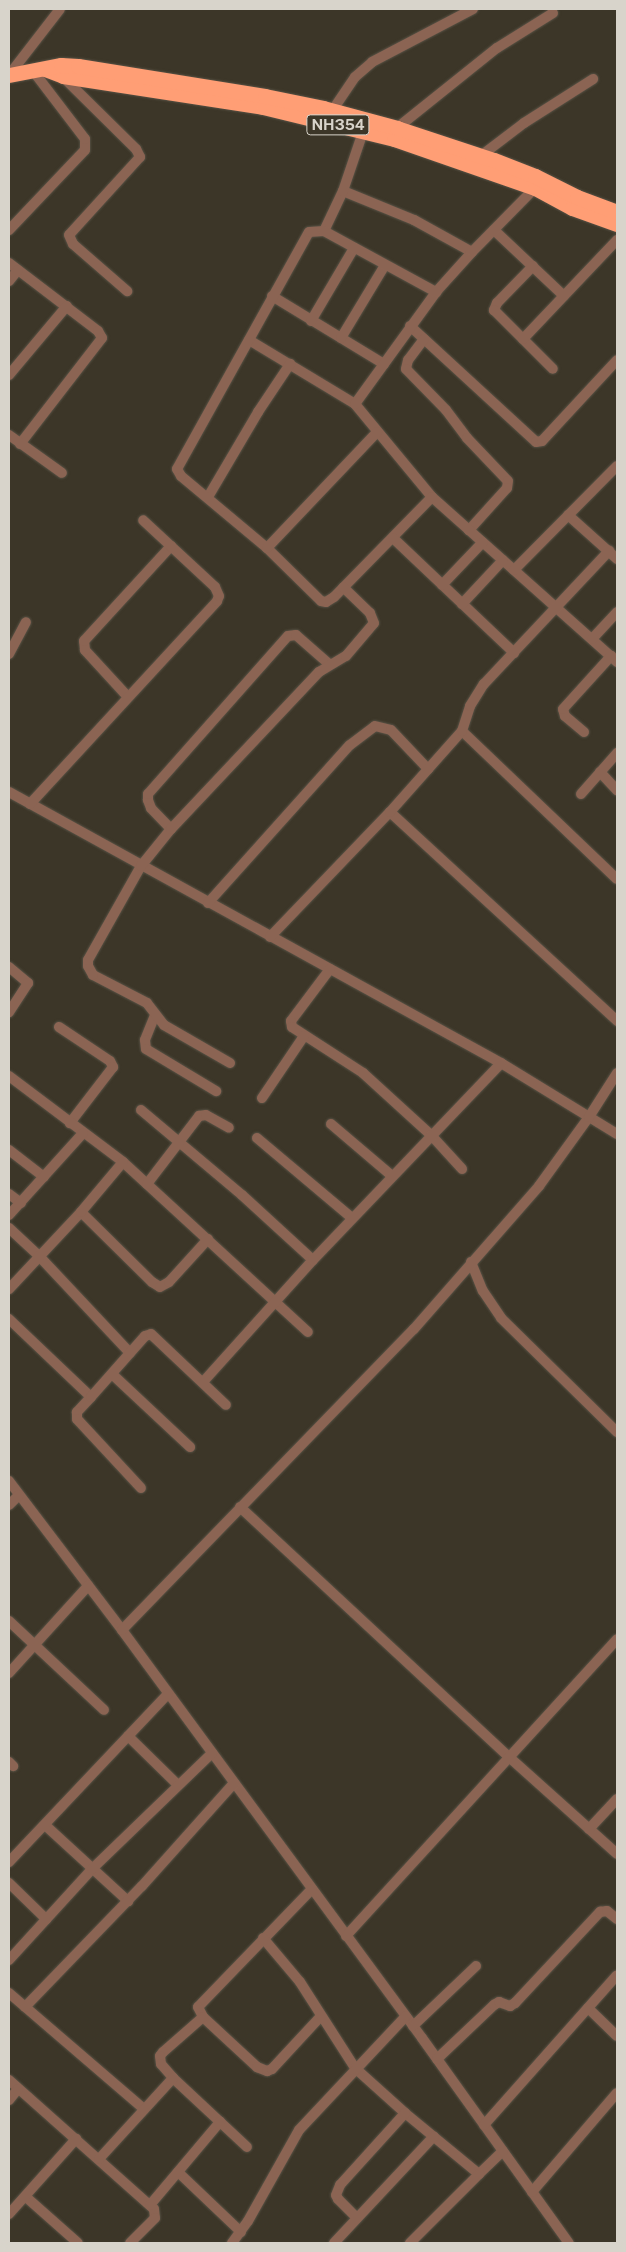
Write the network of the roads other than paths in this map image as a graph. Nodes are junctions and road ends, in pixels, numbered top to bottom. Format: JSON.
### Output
{"nodes":[{"id":1,"x":60,"y":9,"type":"edge"},
{"id":2,"x":473,"y":9,"type":"edge"},
{"id":3,"x":552,"y":13,"type":"dead end"},
{"id":4,"x":40,"y":70,"type":"junction"},
{"id":5,"x":9,"y":75,"type":"edge"},
{"id":6,"x":63,"y":76,"type":"junction"},
{"id":7,"x":593,"y":79,"type":"dead end"},
{"id":8,"x":332,"y":111,"type":"junction"},
{"id":9,"x":365,"y":126,"type":"junction"},
{"id":10,"x":397,"y":128,"type":"junction"},
{"id":11,"x":482,"y":155,"type":"junction"},
{"id":12,"x":535,"y":188,"type":"junction"},
{"id":13,"x":343,"y":191,"type":"junction"},
{"id":14,"x":617,"y":212,"type":"edge"},
{"id":15,"x":617,"y":224,"type":"edge"},
{"id":16,"x":9,"y":230,"type":"edge"},
{"id":17,"x":494,"y":230,"type":"junction"},
{"id":18,"x":324,"y":231,"type":"junction"},
{"id":19,"x":617,"y":240,"type":"edge"},
{"id":20,"x":354,"y":248,"type":"junction"},
{"id":21,"x":472,"y":252,"type":"junction"},
{"id":22,"x":9,"y":263,"type":"edge"},
{"id":23,"x":385,"y":265,"type":"junction"},
{"id":24,"x":533,"y":266,"type":"junction"},
{"id":25,"x":18,"y":270,"type":"junction"},
{"id":26,"x":9,"y":282,"type":"edge"},
{"id":27,"x":126,"y":292,"type":"dead end"},
{"id":28,"x":436,"y":292,"type":"junction"},
{"id":29,"x":272,"y":296,"type":"junction"},
{"id":30,"x":564,"y":296,"type":"junction"},
{"id":31,"x":66,"y":306,"type":"junction"},
{"id":32,"x":311,"y":321,"type":"junction"},
{"id":33,"x":410,"y":326,"type":"junction"},
{"id":34,"x":341,"y":338,"type":"junction"},
{"id":35,"x":250,"y":340,"type":"junction"},
{"id":36,"x":424,"y":340,"type":"junction"},
{"id":37,"x":523,"y":340,"type":"junction"},
{"id":38,"x":617,"y":360,"type":"edge"},
{"id":39,"x":290,"y":364,"type":"junction"},
{"id":40,"x":384,"y":364,"type":"junction"},
{"id":41,"x":553,"y":369,"type":"dead end"},
{"id":42,"x":9,"y":375,"type":"edge"},
{"id":43,"x":355,"y":404,"type":"junction"},
{"id":44,"x":377,"y":432,"type":"junction"},
{"id":45,"x":9,"y":435,"type":"edge"},
{"id":46,"x":20,"y":444,"type":"junction"},
{"id":47,"x":616,"y":468,"type":"edge"},
{"id":48,"x":62,"y":473,"type":"dead end"},
{"id":49,"x":208,"y":497,"type":"junction"},
{"id":50,"x":432,"y":497,"type":"junction"},
{"id":51,"x":568,"y":515,"type":"junction"},
{"id":52,"x":143,"y":520,"type":"dead end"},
{"id":53,"x":469,"y":530,"type":"junction"},
{"id":54,"x":393,"y":538,"type":"junction"},
{"id":55,"x":482,"y":542,"type":"junction"},
{"id":56,"x":171,"y":546,"type":"junction"},
{"id":57,"x":267,"y":548,"type":"junction"},
{"id":58,"x":613,"y":555,"type":"edge"},
{"id":59,"x":503,"y":560,"type":"junction"},
{"id":60,"x":514,"y":570,"type":"junction"},
{"id":61,"x":442,"y":585,"type":"junction"},
{"id":62,"x":343,"y":587,"type":"junction"},
{"id":63,"x":462,"y":604,"type":"junction"},
{"id":64,"x":558,"y":608,"type":"junction"},
{"id":65,"x":617,"y":612,"type":"edge"},
{"id":66,"x":26,"y":622,"type":"dead end"},
{"id":67,"x":592,"y":639,"type":"junction"},
{"id":68,"x":514,"y":653,"type":"junction"},
{"id":69,"x":9,"y":654,"type":"edge"},
{"id":70,"x":614,"y":659,"type":"edge"},
{"id":71,"x":330,"y":664,"type":"junction"},
{"id":72,"x":128,"y":697,"type":"junction"},
{"id":73,"x":462,"y":731,"type":"junction"},
{"id":74,"x":584,"y":732,"type":"dead end"},
{"id":75,"x":617,"y":753,"type":"edge"},
{"id":76,"x":428,"y":769,"type":"junction"},
{"id":77,"x":600,"y":772,"type":"junction"},
{"id":78,"x":617,"y":790,"type":"edge"},
{"id":79,"x":9,"y":792,"type":"edge"},
{"id":80,"x":581,"y":794,"type":"dead end"},
{"id":81,"x":30,"y":804,"type":"junction"},
{"id":82,"x":390,"y":812,"type":"junction"},
{"id":83,"x":171,"y":829,"type":"junction"},
{"id":84,"x":141,"y":866,"type":"junction"},
{"id":85,"x":617,"y":879,"type":"edge"},
{"id":86,"x":208,"y":903,"type":"junction"},
{"id":87,"x":270,"y":937,"type":"junction"},
{"id":88,"x":9,"y":967,"type":"edge"},
{"id":89,"x":330,"y":970,"type":"junction"},
{"id":90,"x":9,"y":1012,"type":"edge"},
{"id":91,"x":155,"y":1015,"type":"junction"},
{"id":92,"x":617,"y":1021,"type":"edge"},
{"id":93,"x":59,"y":1027,"type":"dead end"},
{"id":94,"x":304,"y":1036,"type":"junction"},
{"id":95,"x":230,"y":1063,"type":"dead end"},
{"id":96,"x":501,"y":1063,"type":"junction"},
{"id":97,"x":617,"y":1073,"type":"edge"},
{"id":98,"x":9,"y":1076,"type":"edge"},
{"id":99,"x":216,"y":1091,"type":"dead end"},
{"id":100,"x":262,"y":1098,"type":"dead end"},
{"id":101,"x":141,"y":1110,"type":"dead end"},
{"id":102,"x":589,"y":1117,"type":"junction"},
{"id":103,"x":70,"y":1123,"type":"junction"},
{"id":104,"x":331,"y":1124,"type":"dead end"},
{"id":105,"x":229,"y":1128,"type":"dead end"},
{"id":106,"x":83,"y":1133,"type":"junction"},
{"id":107,"x":617,"y":1134,"type":"edge"},
{"id":108,"x":431,"y":1135,"type":"junction"},
{"id":109,"x":257,"y":1138,"type":"dead end"},
{"id":110,"x":180,"y":1143,"type":"junction"},
{"id":111,"x":9,"y":1150,"type":"edge"},
{"id":112,"x":123,"y":1162,"type":"junction"},
{"id":113,"x":462,"y":1169,"type":"dead end"},
{"id":114,"x":392,"y":1176,"type":"junction"},
{"id":115,"x":44,"y":1177,"type":"junction"},
{"id":116,"x":147,"y":1184,"type":"junction"},
{"id":117,"x":9,"y":1194,"type":"edge"},
{"id":118,"x":21,"y":1203,"type":"junction"},
{"id":119,"x":81,"y":1212,"type":"junction"},
{"id":120,"x":9,"y":1215,"type":"edge"},
{"id":121,"x":352,"y":1218,"type":"junction"},
{"id":122,"x":9,"y":1228,"type":"edge"},
{"id":123,"x":208,"y":1239,"type":"junction"},
{"id":124,"x":39,"y":1256,"type":"junction"},
{"id":125,"x":313,"y":1260,"type":"junction"},
{"id":126,"x":471,"y":1262,"type":"junction"},
{"id":127,"x":9,"y":1288,"type":"edge"},
{"id":128,"x":276,"y":1302,"type":"junction"},
{"id":129,"x":9,"y":1319,"type":"edge"},
{"id":130,"x":308,"y":1332,"type":"dead end"},
{"id":131,"x":130,"y":1353,"type":"junction"},
{"id":132,"x":112,"y":1374,"type":"junction"},
{"id":133,"x":202,"y":1382,"type":"junction"},
{"id":134,"x":91,"y":1397,"type":"junction"},
{"id":135,"x":226,"y":1405,"type":"dead end"},
{"id":136,"x":617,"y":1432,"type":"edge"},
{"id":137,"x":190,"y":1447,"type":"dead end"},
{"id":138,"x":9,"y":1481,"type":"edge"},
{"id":139,"x":142,"y":1488,"type":"dead end"},
{"id":140,"x":19,"y":1495,"type":"junction"},
{"id":141,"x":9,"y":1505,"type":"edge"},
{"id":142,"x":240,"y":1507,"type":"junction"},
{"id":143,"x":88,"y":1586,"type":"junction"},
{"id":144,"x":9,"y":1621,"type":"edge"},
{"id":145,"x":122,"y":1630,"type":"junction"},
{"id":146,"x":617,"y":1638,"type":"edge"},
{"id":147,"x":35,"y":1644,"type":"junction"},
{"id":148,"x":9,"y":1673,"type":"edge"},
{"id":149,"x":168,"y":1694,"type":"junction"},
{"id":150,"x":104,"y":1710,"type":"dead end"},
{"id":151,"x":128,"y":1736,"type":"junction"},
{"id":152,"x":212,"y":1753,"type":"junction"},
{"id":153,"x":509,"y":1757,"type":"junction"},
{"id":154,"x":234,"y":1783,"type":"junction"},
{"id":155,"x":178,"y":1786,"type":"junction"},
{"id":156,"x":617,"y":1799,"type":"edge"},
{"id":157,"x":45,"y":1825,"type":"junction"},
{"id":158,"x":589,"y":1829,"type":"junction"},
{"id":159,"x":617,"y":1854,"type":"edge"},
{"id":160,"x":9,"y":1862,"type":"edge"},
{"id":161,"x":92,"y":1869,"type":"junction"},
{"id":162,"x":9,"y":1883,"type":"edge"},
{"id":163,"x":312,"y":1889,"type":"junction"},
{"id":164,"x":128,"y":1901,"type":"junction"},
{"id":165,"x":46,"y":1919,"type":"junction"},
{"id":166,"x":617,"y":1919,"type":"edge"},
{"id":167,"x":346,"y":1936,"type":"junction"},
{"id":168,"x":263,"y":1938,"type":"junction"},
{"id":169,"x":9,"y":1960,"type":"edge"},
{"id":170,"x":476,"y":1966,"type":"dead end"},
{"id":171,"x":617,"y":1975,"type":"edge"},
{"id":172,"x":9,"y":1993,"type":"edge"},
{"id":173,"x":25,"y":2007,"type":"junction"},
{"id":174,"x":588,"y":2008,"type":"junction"},
{"id":175,"x":321,"y":2016,"type":"junction"},
{"id":176,"x":406,"y":2016,"type":"junction"},
{"id":177,"x":203,"y":2017,"type":"junction"},
{"id":178,"x":414,"y":2026,"type":"junction"},
{"id":179,"x":617,"y":2034,"type":"edge"},
{"id":180,"x":437,"y":2059,"type":"junction"},
{"id":181,"x":355,"y":2068,"type":"junction"},
{"id":182,"x":173,"y":2078,"type":"junction"},
{"id":183,"x":9,"y":2080,"type":"edge"},
{"id":184,"x":18,"y":2089,"type":"junction"},
{"id":185,"x":617,"y":2093,"type":"edge"},
{"id":186,"x":9,"y":2100,"type":"edge"},
{"id":187,"x":144,"y":2110,"type":"junction"},
{"id":188,"x":406,"y":2113,"type":"junction"},
{"id":189,"x":220,"y":2122,"type":"junction"},
{"id":190,"x":484,"y":2125,"type":"junction"},
{"id":191,"x":434,"y":2136,"type":"junction"},
{"id":192,"x":76,"y":2139,"type":"junction"},
{"id":193,"x":247,"y":2147,"type":"dead end"},
{"id":194,"x":503,"y":2151,"type":"junction"},
{"id":195,"x":99,"y":2159,"type":"junction"},
{"id":196,"x":178,"y":2172,"type":"junction"},
{"id":197,"x":479,"y":2174,"type":"junction"},
{"id":198,"x":532,"y":2192,"type":"junction"},
{"id":199,"x":26,"y":2197,"type":"junction"},
{"id":200,"x":150,"y":2205,"type":"junction"},
{"id":201,"x":9,"y":2214,"type":"edge"},
{"id":202,"x":357,"y":2218,"type":"junction"},
{"id":203,"x":241,"y":2232,"type":"junction"},
{"id":204,"x":78,"y":2243,"type":"edge"},
{"id":205,"x":130,"y":2243,"type":"edge"},
{"id":206,"x":232,"y":2243,"type":"edge"},
{"id":207,"x":334,"y":2243,"type":"edge"},
{"id":208,"x":410,"y":2243,"type":"edge"},
{"id":209,"x":569,"y":2243,"type":"edge"}],
"edges":[{"from":1,"to":5,"type":"street"},
{"from":2,"to":8,"type":"street"},
{"from":3,"to":10,"type":"street"},
{"from":4,"to":5,"type":"highway","number":"NH354"},
{"from":4,"to":6,"type":"highway","number":"NH354"},
{"from":4,"to":8,"type":"highway","number":"NH354"},
{"from":4,"to":16,"type":"street"},
{"from":6,"to":9,"type":"highway","number":"NH354"},
{"from":6,"to":27,"type":"street"},
{"from":7,"to":11,"type":"street"},
{"from":8,"to":9,"type":"highway","number":"NH354"},
{"from":9,"to":10,"type":"highway","number":"NH354"},
{"from":9,"to":12,"type":"highway","number":"NH354"},
{"from":9,"to":13,"type":"street"},
{"from":10,"to":11,"type":"highway","number":"NH354"},
{"from":11,"to":14,"type":"highway","number":"NH354"},
{"from":12,"to":15,"type":"highway","number":"NH354"},
{"from":12,"to":17,"type":"street"},
{"from":13,"to":18,"type":"street"},
{"from":13,"to":21,"type":"street"},
{"from":17,"to":21,"type":"street"},
{"from":17,"to":24,"type":"street"},
{"from":18,"to":20,"type":"street"},
{"from":18,"to":29,"type":"street"},
{"from":19,"to":30,"type":"street"},
{"from":20,"to":23,"type":"street"},
{"from":20,"to":32,"type":"street"},
{"from":21,"to":28,"type":"street"},
{"from":22,"to":25,"type":"street"},
{"from":23,"to":28,"type":"street"},
{"from":23,"to":34,"type":"street"},
{"from":24,"to":30,"type":"street"},
{"from":24,"to":37,"type":"street"},
{"from":25,"to":26,"type":"street"},
{"from":25,"to":31,"type":"street"},
{"from":28,"to":33,"type":"street"},
{"from":29,"to":32,"type":"street"},
{"from":29,"to":35,"type":"street"},
{"from":30,"to":37,"type":"street"},
{"from":31,"to":42,"type":"street"},
{"from":31,"to":46,"type":"street"},
{"from":32,"to":34,"type":"street"},
{"from":33,"to":36,"type":"street"},
{"from":33,"to":40,"type":"street"},
{"from":34,"to":40,"type":"street"},
{"from":35,"to":39,"type":"street"},
{"from":35,"to":49,"type":"street"},
{"from":36,"to":38,"type":"street"},
{"from":36,"to":53,"type":"street"},
{"from":37,"to":41,"type":"street"},
{"from":39,"to":43,"type":"street"},
{"from":39,"to":49,"type":"street"},
{"from":40,"to":43,"type":"street"},
{"from":43,"to":44,"type":"street"},
{"from":44,"to":50,"type":"street"},
{"from":44,"to":57,"type":"street"},
{"from":45,"to":46,"type":"street"},
{"from":46,"to":48,"type":"street"},
{"from":47,"to":51,"type":"street"},
{"from":49,"to":57,"type":"street"},
{"from":50,"to":53,"type":"street"},
{"from":50,"to":54,"type":"street"},
{"from":51,"to":58,"type":"street"},
{"from":51,"to":60,"type":"street"},
{"from":52,"to":56,"type":"street"},
{"from":53,"to":55,"type":"street"},
{"from":54,"to":61,"type":"street"},
{"from":54,"to":62,"type":"street"},
{"from":55,"to":59,"type":"street"},
{"from":55,"to":61,"type":"street"},
{"from":56,"to":72,"type":"street"},
{"from":56,"to":72,"type":"street"},
{"from":57,"to":62,"type":"street"},
{"from":58,"to":64,"type":"street"},
{"from":59,"to":60,"type":"street"},
{"from":59,"to":63,"type":"street"},
{"from":60,"to":64,"type":"street"},
{"from":61,"to":63,"type":"street"},
{"from":62,"to":71,"type":"street"},
{"from":63,"to":68,"type":"street"},
{"from":64,"to":67,"type":"street"},
{"from":64,"to":68,"type":"street"},
{"from":65,"to":67,"type":"street"},
{"from":66,"to":69,"type":"street"},
{"from":67,"to":70,"type":"street"},
{"from":68,"to":73,"type":"street"},
{"from":70,"to":74,"type":"street"},
{"from":71,"to":83,"type":"street"},
{"from":71,"to":83,"type":"street"},
{"from":72,"to":81,"type":"street"},
{"from":73,"to":76,"type":"street"},
{"from":73,"to":85,"type":"street"},
{"from":75,"to":77,"type":"street"},
{"from":76,"to":82,"type":"street"},
{"from":76,"to":86,"type":"street"},
{"from":77,"to":78,"type":"street"},
{"from":77,"to":80,"type":"street"},
{"from":79,"to":81,"type":"street"},
{"from":81,"to":84,"type":"street"},
{"from":82,"to":87,"type":"street"},
{"from":82,"to":92,"type":"street"},
{"from":83,"to":84,"type":"street"},
{"from":84,"to":86,"type":"street"},
{"from":84,"to":91,"type":"street"},
{"from":86,"to":87,"type":"street"},
{"from":87,"to":89,"type":"street"},
{"from":88,"to":90,"type":"street"},
{"from":89,"to":94,"type":"street"},
{"from":89,"to":96,"type":"street"},
{"from":91,"to":95,"type":"street"},
{"from":91,"to":99,"type":"street"},
{"from":93,"to":103,"type":"street"},
{"from":94,"to":100,"type":"street"},
{"from":94,"to":108,"type":"street"},
{"from":96,"to":102,"type":"street"},
{"from":96,"to":108,"type":"street"},
{"from":97,"to":102,"type":"street"},
{"from":98,"to":103,"type":"street"},
{"from":101,"to":110,"type":"street"},
{"from":102,"to":107,"type":"street"},
{"from":102,"to":126,"type":"street"},
{"from":103,"to":106,"type":"street"},
{"from":104,"to":114,"type":"street"},
{"from":105,"to":110,"type":"street"},
{"from":106,"to":112,"type":"street"},
{"from":106,"to":115,"type":"street"},
{"from":108,"to":113,"type":"street"},
{"from":108,"to":114,"type":"street"},
{"from":109,"to":121,"type":"street"},
{"from":110,"to":116,"type":"street"},
{"from":110,"to":125,"type":"street"},
{"from":111,"to":115,"type":"street"},
{"from":112,"to":116,"type":"street"},
{"from":112,"to":119,"type":"street"},
{"from":114,"to":121,"type":"street"},
{"from":115,"to":118,"type":"street"},
{"from":116,"to":123,"type":"street"},
{"from":117,"to":118,"type":"street"},
{"from":118,"to":120,"type":"street"},
{"from":119,"to":123,"type":"street"},
{"from":119,"to":124,"type":"street"},
{"from":121,"to":125,"type":"street"},
{"from":122,"to":124,"type":"street"},
{"from":123,"to":128,"type":"street"},
{"from":124,"to":127,"type":"street"},
{"from":124,"to":131,"type":"street"},
{"from":125,"to":128,"type":"street"},
{"from":126,"to":136,"type":"street"},
{"from":126,"to":142,"type":"street"},
{"from":128,"to":130,"type":"street"},
{"from":128,"to":133,"type":"street"},
{"from":129,"to":134,"type":"street"},
{"from":131,"to":132,"type":"street"},
{"from":131,"to":133,"type":"street"},
{"from":132,"to":134,"type":"street"},
{"from":132,"to":137,"type":"street"},
{"from":133,"to":135,"type":"street"},
{"from":134,"to":139,"type":"street"},
{"from":138,"to":140,"type":"street"},
{"from":140,"to":141,"type":"street"},
{"from":140,"to":143,"type":"street"},
{"from":142,"to":145,"type":"street"},
{"from":142,"to":153,"type":"street"},
{"from":143,"to":145,"type":"street"},
{"from":143,"to":147,"type":"street"},
{"from":144,"to":147,"type":"street"},
{"from":145,"to":149,"type":"street"},
{"from":146,"to":153,"type":"street"},
{"from":147,"to":148,"type":"street"},
{"from":147,"to":150,"type":"street"},
{"from":149,"to":151,"type":"street"},
{"from":149,"to":152,"type":"street"},
{"from":151,"to":155,"type":"street"},
{"from":151,"to":157,"type":"street"},
{"from":152,"to":154,"type":"street"},
{"from":152,"to":155,"type":"street"},
{"from":153,"to":158,"type":"street"},
{"from":153,"to":167,"type":"street"},
{"from":154,"to":163,"type":"street"},
{"from":154,"to":164,"type":"street"},
{"from":155,"to":161,"type":"street"},
{"from":156,"to":158,"type":"street"},
{"from":157,"to":160,"type":"street"},
{"from":157,"to":161,"type":"street"},
{"from":158,"to":159,"type":"street"},
{"from":161,"to":164,"type":"street"},
{"from":161,"to":165,"type":"street"},
{"from":162,"to":165,"type":"street"},
{"from":163,"to":167,"type":"street"},
{"from":163,"to":168,"type":"street"},
{"from":164,"to":173,"type":"street"},
{"from":165,"to":169,"type":"street"},
{"from":166,"to":180,"type":"street"},
{"from":167,"to":176,"type":"street"},
{"from":168,"to":175,"type":"street"},
{"from":168,"to":177,"type":"street"},
{"from":170,"to":178,"type":"street"},
{"from":171,"to":174,"type":"street"},
{"from":172,"to":173,"type":"street"},
{"from":173,"to":187,"type":"street"},
{"from":174,"to":179,"type":"street"},
{"from":174,"to":190,"type":"street"},
{"from":175,"to":177,"type":"street"},
{"from":175,"to":181,"type":"street"},
{"from":176,"to":178,"type":"street"},
{"from":176,"to":181,"type":"street"},
{"from":177,"to":182,"type":"street"},
{"from":178,"to":180,"type":"street"},
{"from":180,"to":190,"type":"street"},
{"from":181,"to":188,"type":"street"},
{"from":181,"to":203,"type":"street"},
{"from":182,"to":187,"type":"street"},
{"from":182,"to":189,"type":"street"},
{"from":183,"to":184,"type":"street"},
{"from":184,"to":186,"type":"street"},
{"from":184,"to":192,"type":"street"},
{"from":185,"to":198,"type":"street"},
{"from":187,"to":195,"type":"street"},
{"from":188,"to":191,"type":"street"},
{"from":188,"to":202,"type":"street"},
{"from":189,"to":193,"type":"street"},
{"from":189,"to":196,"type":"street"},
{"from":190,"to":194,"type":"street"},
{"from":191,"to":197,"type":"street"},
{"from":191,"to":202,"type":"street"},
{"from":192,"to":195,"type":"street"},
{"from":192,"to":199,"type":"street"},
{"from":194,"to":197,"type":"street"},
{"from":194,"to":198,"type":"street"},
{"from":195,"to":200,"type":"street"},
{"from":196,"to":200,"type":"street"},
{"from":196,"to":203,"type":"street"},
{"from":197,"to":208,"type":"street"},
{"from":198,"to":209,"type":"street"},
{"from":199,"to":201,"type":"street"},
{"from":199,"to":204,"type":"street"},
{"from":200,"to":205,"type":"street"},
{"from":202,"to":207,"type":"street"},
{"from":203,"to":206,"type":"street"}]}
